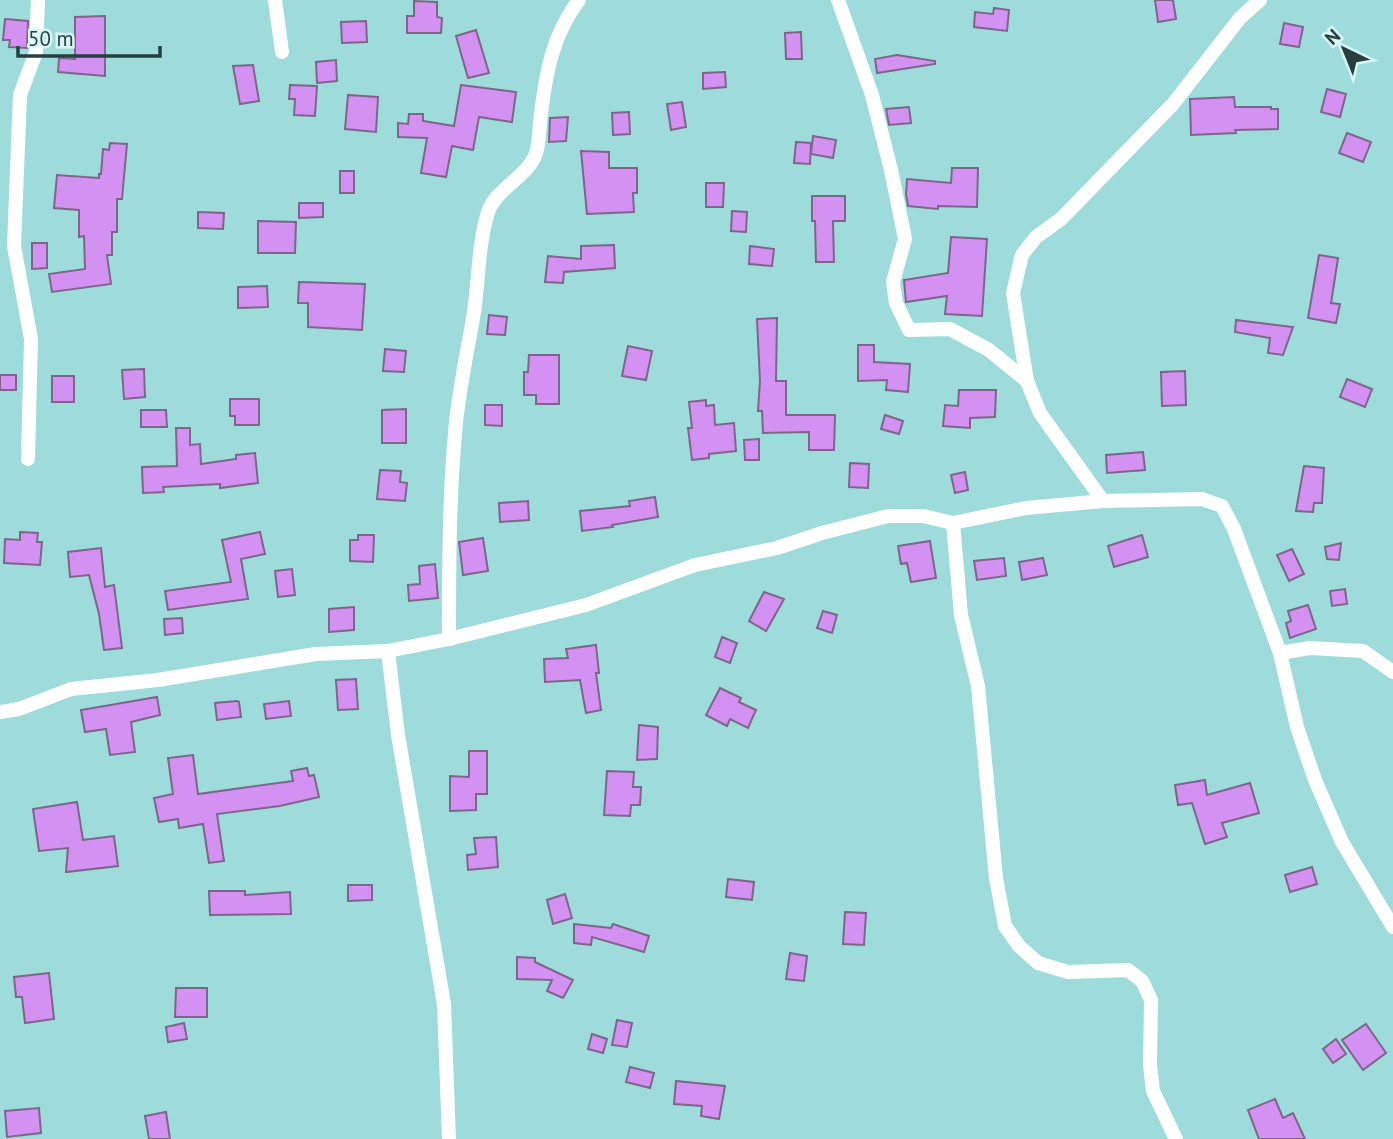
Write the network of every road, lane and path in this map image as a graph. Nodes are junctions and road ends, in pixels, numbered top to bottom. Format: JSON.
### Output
{"nodes":[{"id":1,"x":38,"y":0,"type":"edge"},
{"id":2,"x":275,"y":0,"type":"edge"},
{"id":3,"x":579,"y":0,"type":"edge"},
{"id":4,"x":838,"y":0,"type":"edge"},
{"id":5,"x":1260,"y":0,"type":"edge"},
{"id":6,"x":282,"y":52,"type":"dead end"},
{"id":7,"x":1027,"y":381,"type":"junction"},
{"id":8,"x":27,"y":459,"type":"dead end"},
{"id":9,"x":1103,"y":501,"type":"junction"},
{"id":10,"x":953,"y":523,"type":"junction"},
{"id":11,"x":449,"y":639,"type":"junction"},
{"id":12,"x":388,"y":652,"type":"junction"},
{"id":13,"x":1280,"y":653,"type":"junction"},
{"id":14,"x":1393,"y":671,"type":"edge"},
{"id":15,"x":0,"y":712,"type":"edge"},
{"id":16,"x":1393,"y":927,"type":"edge"},
{"id":17,"x":449,"y":1139,"type":"edge"},
{"id":18,"x":1176,"y":1139,"type":"edge"}],
"edges":[{"from":1,"to":8,"type":"street"},
{"from":2,"to":6,"type":"street"},
{"from":3,"to":11,"type":"street"},
{"from":4,"to":7,"type":"street"},
{"from":5,"to":7,"type":"street"},
{"from":7,"to":9,"type":"street"},
{"from":9,"to":10,"type":"street"},
{"from":9,"to":13,"type":"street"},
{"from":10,"to":11,"type":"street"},
{"from":10,"to":18,"type":"street"},
{"from":11,"to":12,"type":"street"},
{"from":12,"to":15,"type":"street"},
{"from":12,"to":17,"type":"street"},
{"from":13,"to":14,"type":"street"},
{"from":13,"to":16,"type":"street"}]}
